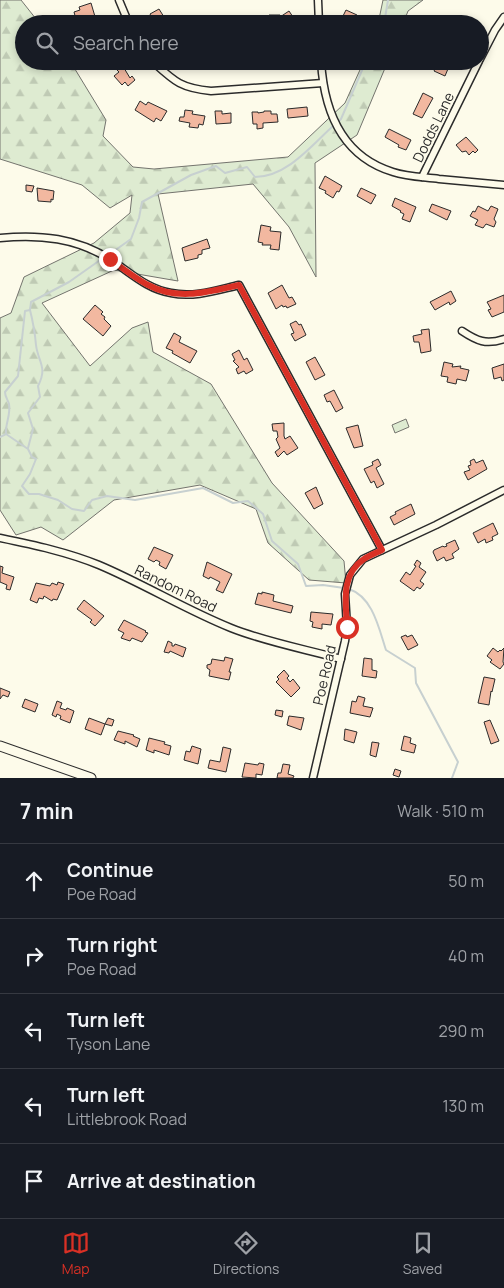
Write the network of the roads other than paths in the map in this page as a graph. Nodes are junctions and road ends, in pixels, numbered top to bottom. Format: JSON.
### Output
{"nodes":[{"id":1,"x":119,"y":0,"type":"edge"},
{"id":2,"x":318,"y":0,"type":"edge"},
{"id":3,"x":125,"y":15,"type":"edge"},
{"id":4,"x":319,"y":15,"type":"edge"},
{"id":5,"x":504,"y":18,"type":"edge"},
{"id":6,"x":489,"y":41,"type":"edge"},
{"id":7,"x":162,"y":70,"type":"edge"},
{"id":8,"x":322,"y":70,"type":"edge"},
{"id":9,"x":475,"y":70,"type":"edge"},
{"id":10,"x":323,"y":83,"type":"junction"},
{"id":11,"x":422,"y":177,"type":"junction"},
{"id":12,"x":504,"y":185,"type":"edge"},
{"id":13,"x":0,"y":238,"type":"edge"},
{"id":14,"x":462,"y":331,"type":"dead end"},
{"id":15,"x":504,"y":339,"type":"edge"},
{"id":16,"x":504,"y":490,"type":"edge"},
{"id":17,"x":0,"y":538,"type":"edge"},
{"id":18,"x":382,"y":550,"type":"junction"},
{"id":19,"x":341,"y":658,"type":"junction"},
{"id":20,"x":0,"y":746,"type":"edge"},
{"id":21,"x":91,"y":778,"type":"edge"},
{"id":22,"x":313,"y":778,"type":"edge"}],
"edges":[{"from":1,"to":3,"type":"street"},
{"from":2,"to":4,"type":"street"},
{"from":5,"to":6,"type":"street","name":"Dodds Lane"},
{"from":7,"to":10,"type":"street"},
{"from":8,"to":10,"type":"street"},
{"from":9,"to":11,"type":"street","name":"Dodds Lane"},
{"from":10,"to":11,"type":"street"},
{"from":11,"to":12,"type":"street"},
{"from":13,"to":18,"type":"street"},
{"from":14,"to":15,"type":"street"},
{"from":16,"to":18,"type":"street","name":"Poe Road"},
{"from":17,"to":19,"type":"street","name":"Random Road"},
{"from":18,"to":19,"type":"street","name":"Poe Road"},
{"from":19,"to":22,"type":"street","name":"Poe Road"},
{"from":20,"to":21,"type":"main road"}]}
